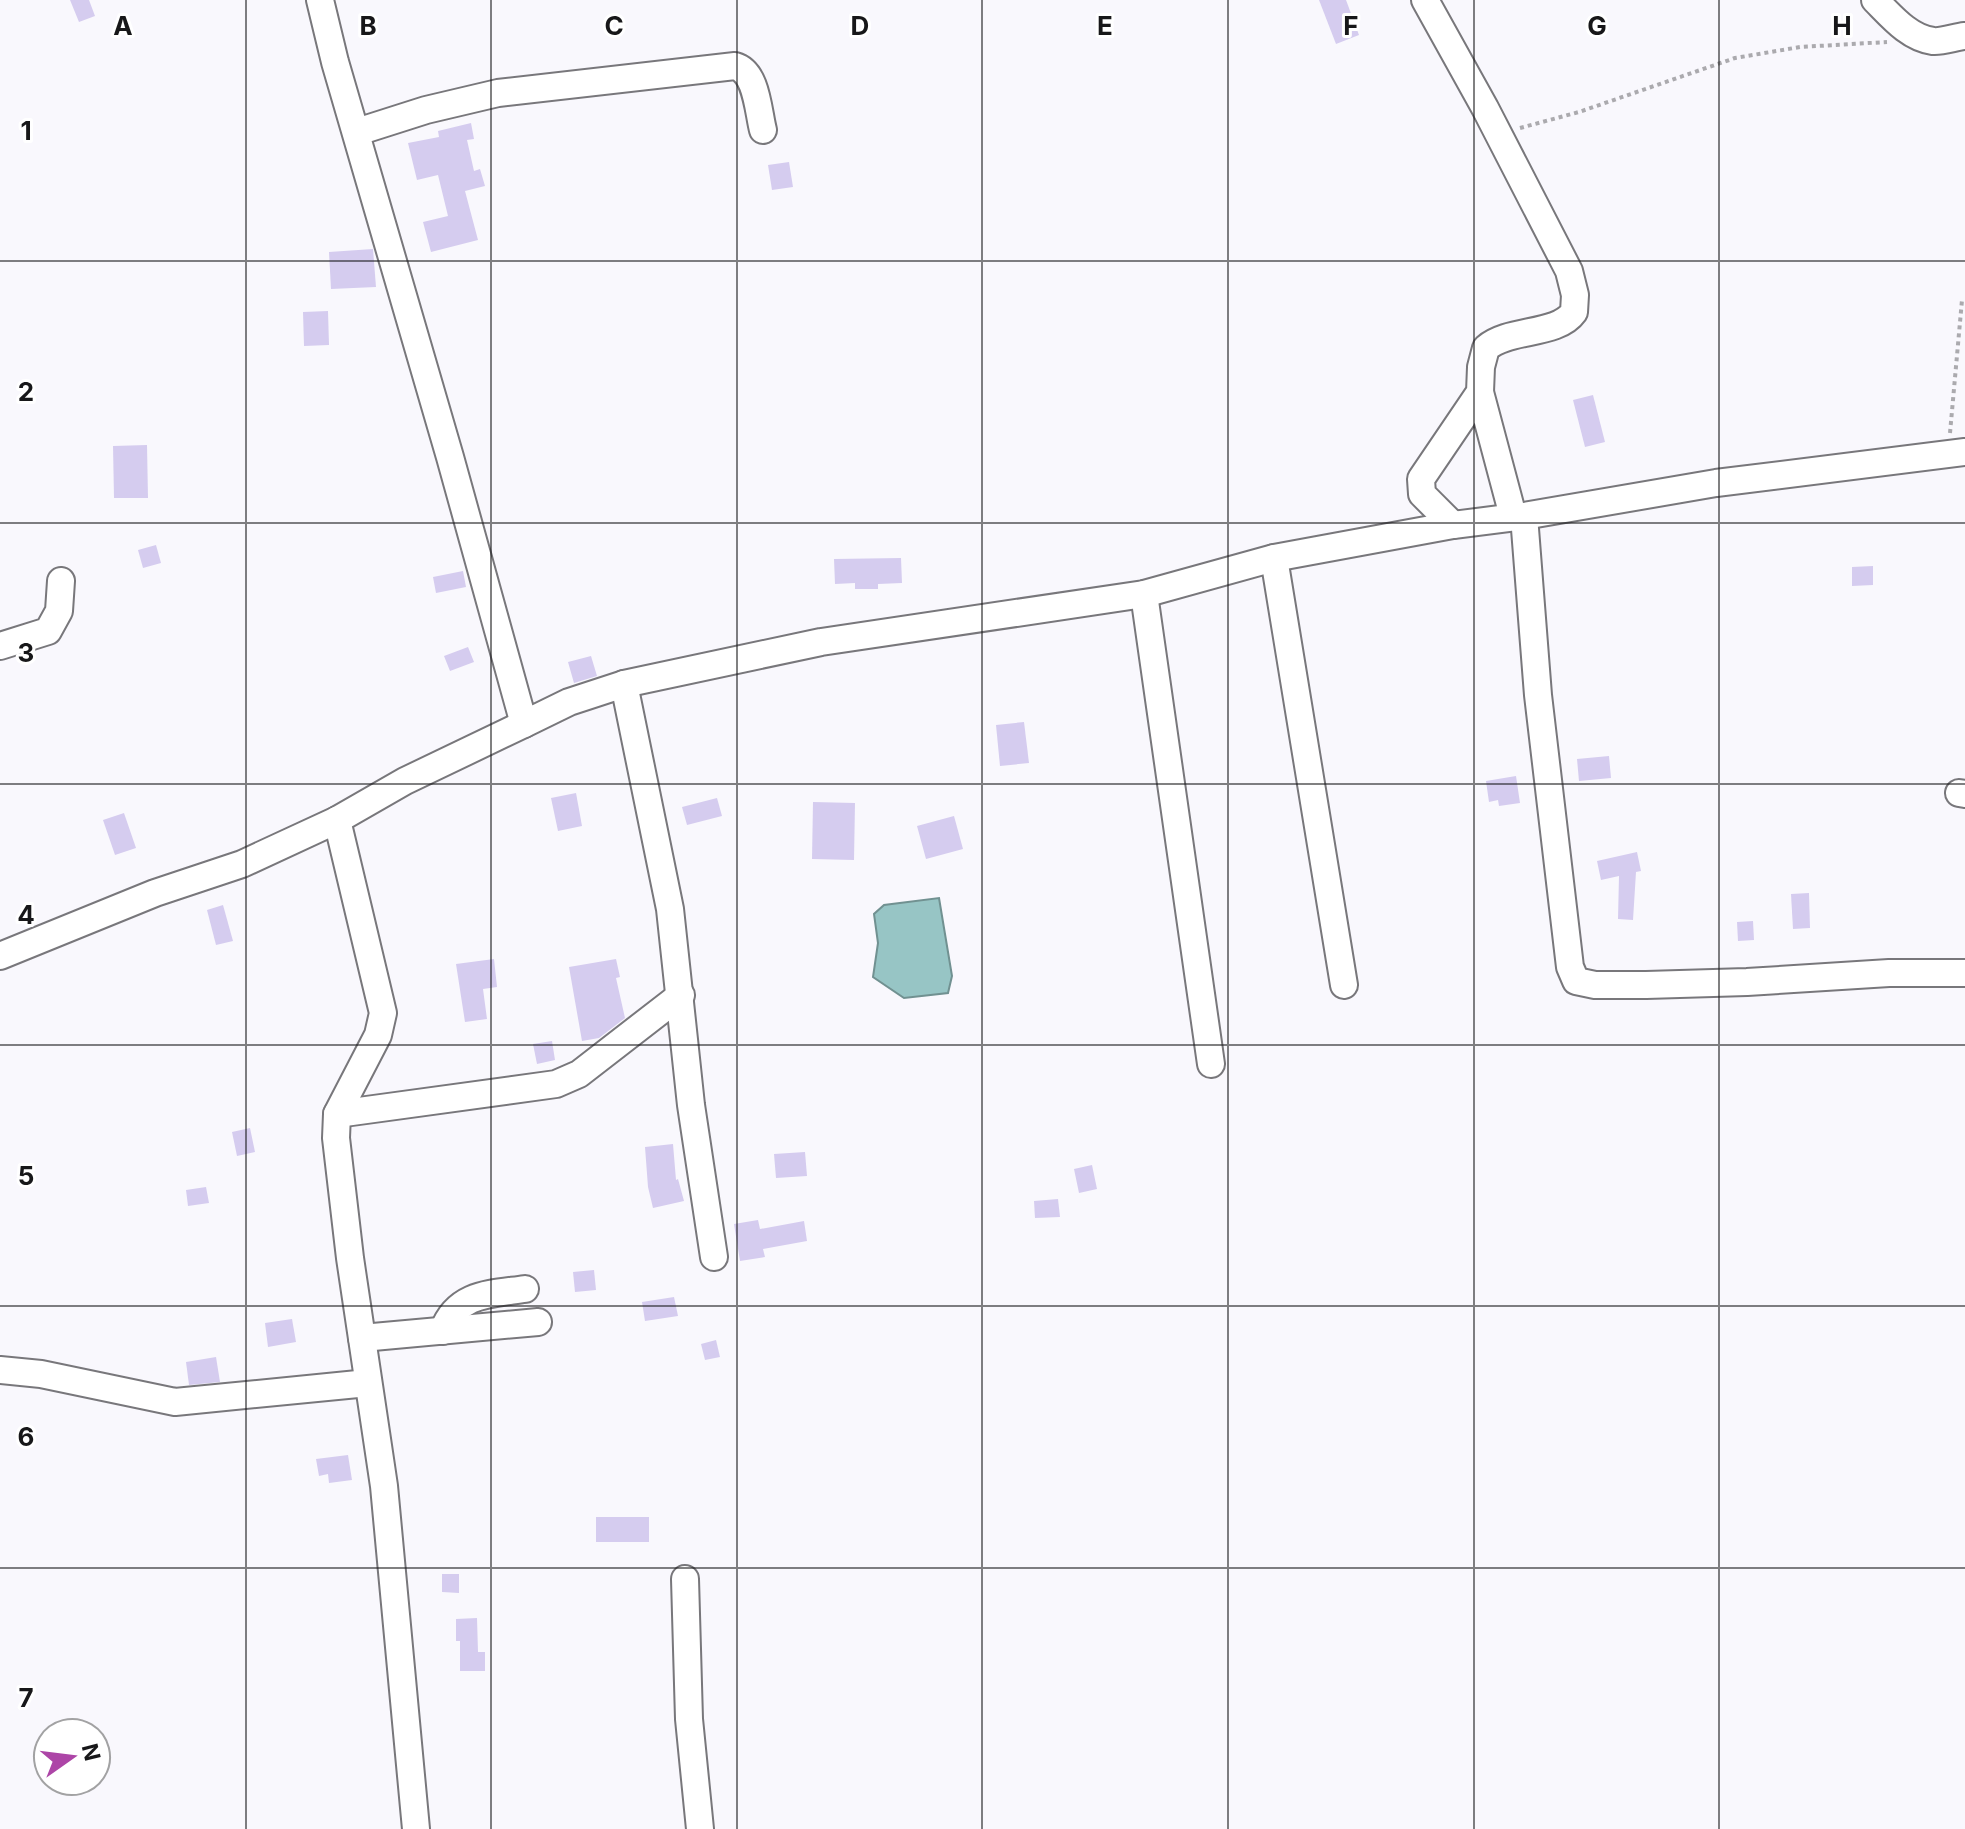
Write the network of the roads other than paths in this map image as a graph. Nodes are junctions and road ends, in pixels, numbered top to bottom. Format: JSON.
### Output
{"nodes":[{"id":1,"x":320,"y":0,"type":"edge"},
{"id":2,"x":1425,"y":0,"type":"edge"},
{"id":3,"x":1875,"y":0,"type":"edge"},
{"id":4,"x":1965,"y":36,"type":"edge"},
{"id":5,"x":763,"y":130,"type":"dead end"},
{"id":6,"x":357,"y":132,"type":"junction"},
{"id":7,"x":1480,"y":392,"type":"junction"},
{"id":8,"x":1957,"y":453,"type":"edge"},
{"id":9,"x":1519,"y":516,"type":"junction"},
{"id":10,"x":1453,"y":525,"type":"junction"},
{"id":11,"x":1274,"y":558,"type":"junction"},
{"id":12,"x":61,"y":581,"type":"dead end"},
{"id":13,"x":1144,"y":594,"type":"junction"},
{"id":14,"x":0,"y":646,"type":"edge"},
{"id":15,"x":624,"y":684,"type":"junction"},
{"id":16,"x":524,"y":724,"type":"junction"},
{"id":17,"x":337,"y":820,"type":"junction"},
{"id":18,"x":0,"y":956,"type":"edge"},
{"id":19,"x":1965,"y":973,"type":"edge"},
{"id":20,"x":1344,"y":985,"type":"dead end"},
{"id":21,"x":681,"y":995,"type":"junction"},
{"id":22,"x":1211,"y":1064,"type":"dead end"},
{"id":23,"x":337,"y":1114,"type":"junction"},
{"id":24,"x":714,"y":1257,"type":"dead end"},
{"id":25,"x":525,"y":1289,"type":"dead end"},
{"id":26,"x":538,"y":1322,"type":"dead end"},
{"id":27,"x":443,"y":1331,"type":"junction"},
{"id":28,"x":362,"y":1338,"type":"junction"},
{"id":29,"x":0,"y":1370,"type":"edge"},
{"id":30,"x":368,"y":1383,"type":"junction"},
{"id":31,"x":685,"y":1579,"type":"dead end"},
{"id":32,"x":416,"y":1829,"type":"edge"},
{"id":33,"x":700,"y":1829,"type":"edge"}],
"edges":[{"from":1,"to":6,"type":"street"},
{"from":2,"to":7,"type":"street"},
{"from":3,"to":4,"type":"street"},
{"from":5,"to":6,"type":"street"},
{"from":6,"to":16,"type":"street"},
{"from":7,"to":9,"type":"street"},
{"from":7,"to":10,"type":"street"},
{"from":8,"to":9,"type":"street"},
{"from":9,"to":10,"type":"street"},
{"from":9,"to":19,"type":"street"},
{"from":10,"to":11,"type":"street"},
{"from":11,"to":13,"type":"street"},
{"from":11,"to":20,"type":"street"},
{"from":12,"to":14,"type":"street"},
{"from":13,"to":15,"type":"street"},
{"from":13,"to":22,"type":"street"},
{"from":15,"to":16,"type":"street"},
{"from":15,"to":21,"type":"street"},
{"from":16,"to":17,"type":"street"},
{"from":17,"to":18,"type":"street"},
{"from":17,"to":23,"type":"street"},
{"from":21,"to":23,"type":"street"},
{"from":21,"to":24,"type":"street"},
{"from":23,"to":28,"type":"street"},
{"from":25,"to":27,"type":"street"},
{"from":26,"to":27,"type":"street"},
{"from":27,"to":28,"type":"street"},
{"from":28,"to":30,"type":"street"},
{"from":29,"to":30,"type":"street"},
{"from":30,"to":32,"type":"street"},
{"from":31,"to":33,"type":"street"}]}
